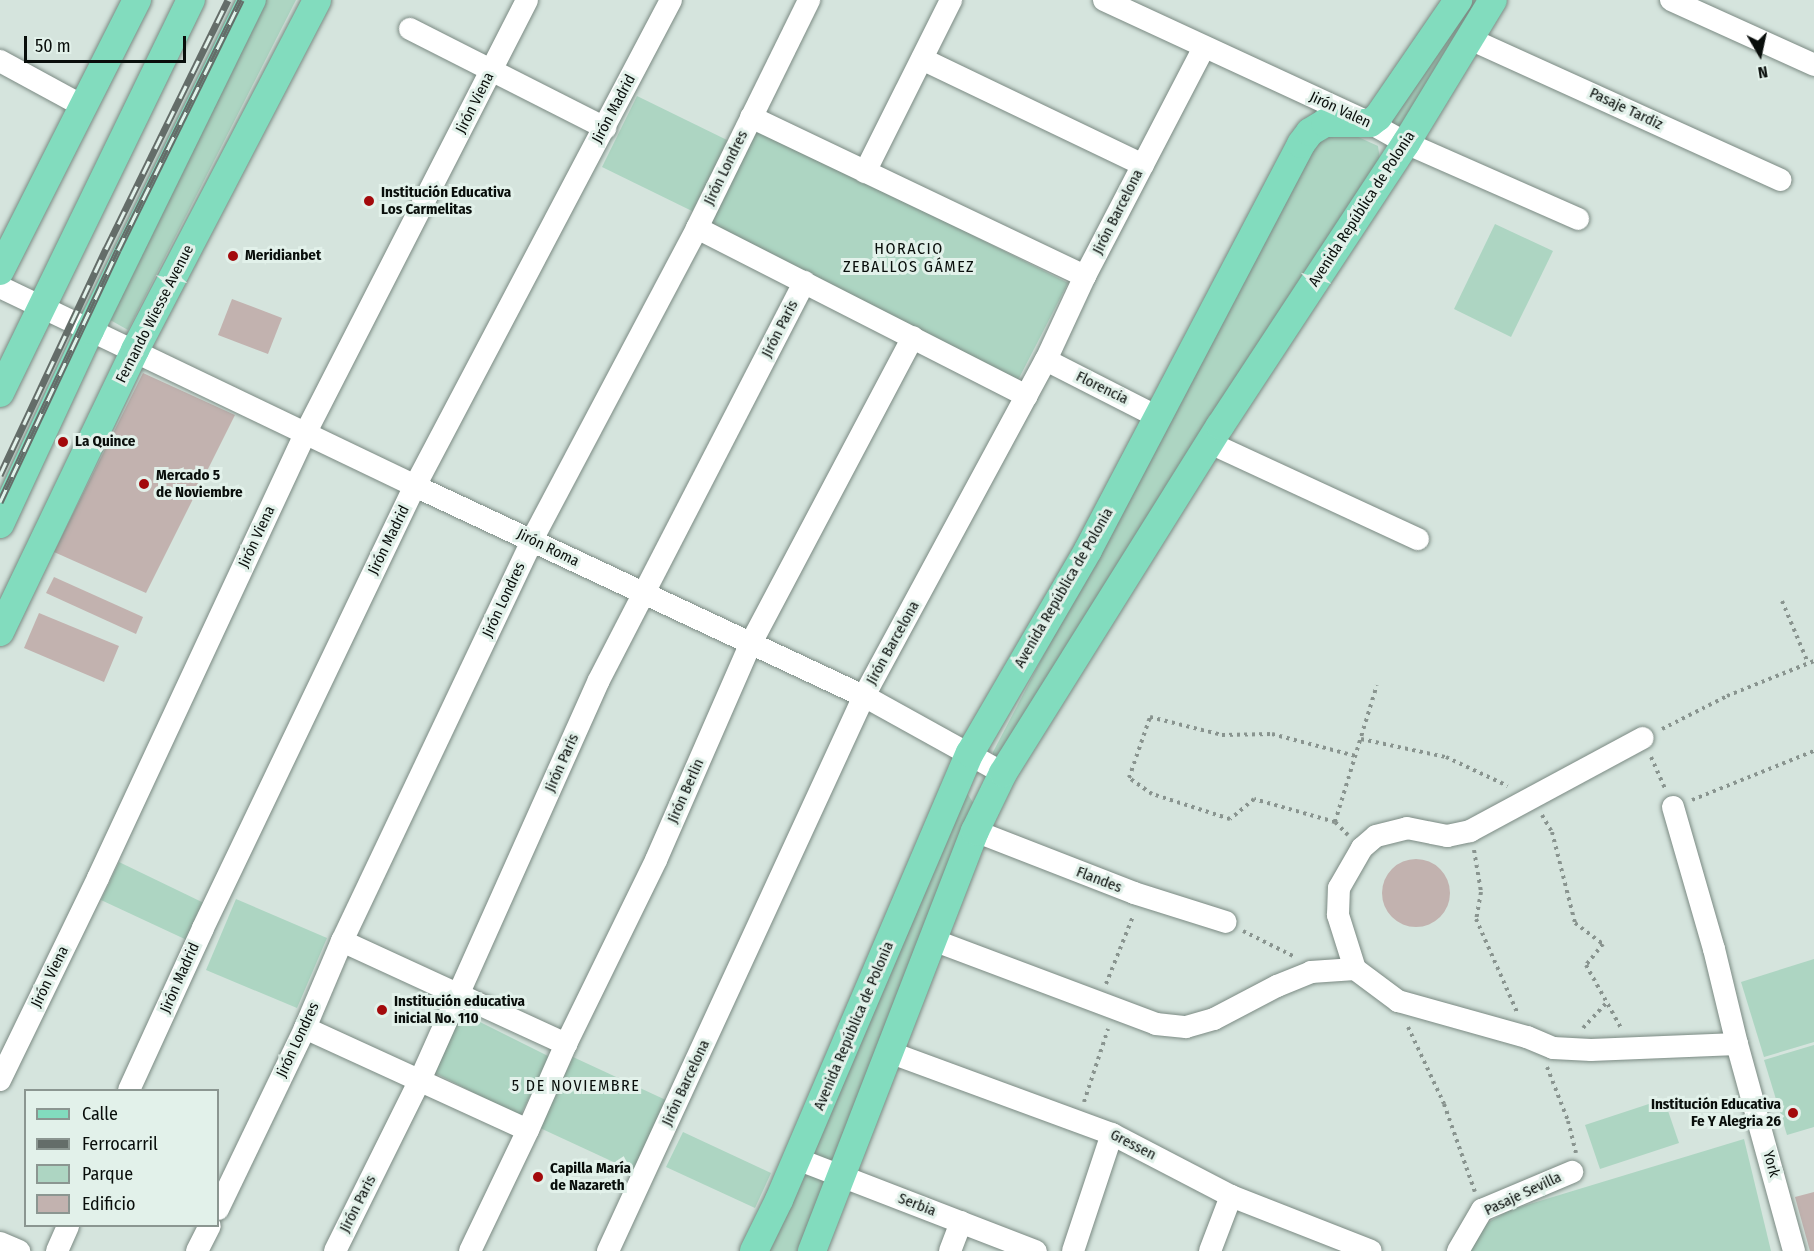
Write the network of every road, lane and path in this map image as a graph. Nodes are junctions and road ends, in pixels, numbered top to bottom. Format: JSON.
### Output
{"nodes":[{"id":1,"x":137,"y":0,"type":"edge"},
{"id":2,"x":191,"y":0,"type":"edge"},
{"id":3,"x":252,"y":0,"type":"edge"},
{"id":4,"x":317,"y":0,"type":"edge"},
{"id":5,"x":527,"y":0,"type":"edge"},
{"id":6,"x":671,"y":0,"type":"edge"},
{"id":7,"x":809,"y":0,"type":"edge"},
{"id":8,"x":951,"y":0,"type":"edge"},
{"id":9,"x":1104,"y":0,"type":"edge"},
{"id":10,"x":1458,"y":0,"type":"edge"},
{"id":11,"x":1493,"y":0,"type":"edge"},
{"id":12,"x":1671,"y":0,"type":"edge"},
{"id":13,"x":410,"y":29,"type":"dead end"},
{"id":14,"x":1470,"y":39,"type":"junction"},
{"id":15,"x":1204,"y":47,"type":"junction"},
{"id":16,"x":922,"y":59,"type":"junction"},
{"id":17,"x":0,"y":61,"type":"edge"},
{"id":18,"x":1814,"y":65,"type":"edge"},
{"id":19,"x":492,"y":70,"type":"junction"},
{"id":20,"x":83,"y":106,"type":"junction"},
{"id":21,"x":751,"y":117,"type":"junction"},
{"id":22,"x":1370,"y":123,"type":"junction"},
{"id":23,"x":605,"y":128,"type":"junction"},
{"id":24,"x":1406,"y":143,"type":"junction"},
{"id":25,"x":1143,"y":165,"type":"junction"},
{"id":26,"x":865,"y":172,"type":"junction"},
{"id":27,"x":1781,"y":180,"type":"dead end"},
{"id":28,"x":1578,"y":219,"type":"dead end"},
{"id":29,"x":697,"y":228,"type":"junction"},
{"id":30,"x":0,"y":271,"type":"edge"},
{"id":31,"x":1085,"y":276,"type":"junction"},
{"id":32,"x":804,"y":282,"type":"junction"},
{"id":33,"x":0,"y":286,"type":"edge"},
{"id":34,"x":42,"y":308,"type":"junction"},
{"id":35,"x":90,"y":330,"type":"junction"},
{"id":36,"x":913,"y":337,"type":"junction"},
{"id":37,"x":135,"y":350,"type":"junction"},
{"id":38,"x":1046,"y":360,"type":"junction"},
{"id":39,"x":0,"y":393,"type":"edge"},
{"id":40,"x":1027,"y":396,"type":"junction"},
{"id":41,"x":1158,"y":417,"type":"junction"},
{"id":42,"x":305,"y":434,"type":"junction"},
{"id":43,"x":1210,"y":443,"type":"junction"},
{"id":44,"x":415,"y":486,"type":"junction"},
{"id":45,"x":0,"y":524,"type":"edge"},
{"id":46,"x":1418,"y":539,"type":"dead end"},
{"id":47,"x":532,"y":540,"type":"junction"},
{"id":48,"x":643,"y":594,"type":"junction"},
{"id":49,"x":1782,"y":601,"type":"dead end"},
{"id":50,"x":0,"y":632,"type":"edge"},
{"id":51,"x":751,"y":643,"type":"junction"},
{"id":52,"x":1814,"y":661,"type":"edge"},
{"id":53,"x":1808,"y":663,"type":"junction"},
{"id":54,"x":1377,"y":685,"type":"dead end"},
{"id":55,"x":864,"y":696,"type":"junction"},
{"id":56,"x":1361,"y":738,"type":"junction"},
{"id":57,"x":1643,"y":738,"type":"junction"},
{"id":58,"x":1814,"y":751,"type":"edge"},
{"id":59,"x":970,"y":753,"type":"junction"},
{"id":60,"x":1356,"y":756,"type":"junction"},
{"id":61,"x":1003,"y":773,"type":"junction"},
{"id":62,"x":1532,"y":798,"type":"junction"},
{"id":63,"x":1673,"y":807,"type":"junction"},
{"id":64,"x":1335,"y":822,"type":"junction"},
{"id":65,"x":975,"y":831,"type":"junction"},
{"id":66,"x":1470,"y":831,"type":"junction"},
{"id":67,"x":1362,"y":848,"type":"junction"},
{"id":68,"x":1141,"y":896,"type":"junction"},
{"id":69,"x":1226,"y":922,"type":"joint"},
{"id":70,"x":933,"y":940,"type":"junction"},
{"id":71,"x":342,"y":941,"type":"junction"},
{"id":72,"x":1355,"y":969,"type":"junction"},
{"id":73,"x":1311,"y":972,"type":"junction"},
{"id":74,"x":458,"y":993,"type":"junction"},
{"id":75,"x":1607,"y":1002,"type":"dead end"},
{"id":76,"x":1108,"y":1006,"type":"junction"},
{"id":77,"x":1405,"y":1020,"type":"dead end"},
{"id":78,"x":305,"y":1028,"type":"junction"},
{"id":79,"x":1527,"y":1038,"type":"junction"},
{"id":80,"x":566,"y":1044,"type":"junction"},
{"id":81,"x":1737,"y":1044,"type":"junction"},
{"id":82,"x":889,"y":1052,"type":"junction"},
{"id":83,"x":1547,"y":1070,"type":"dead end"},
{"id":84,"x":0,"y":1080,"type":"edge"},
{"id":85,"x":420,"y":1080,"type":"junction"},
{"id":86,"x":129,"y":1089,"type":"edge"},
{"id":87,"x":1077,"y":1121,"type":"junction"},
{"id":88,"x":528,"y":1130,"type":"junction"},
{"id":89,"x":1112,"y":1134,"type":"junction"},
{"id":90,"x":801,"y":1148,"type":"junction"},
{"id":91,"x":846,"y":1164,"type":"junction"},
{"id":92,"x":1572,"y":1172,"type":"joint"},
{"id":93,"x":1231,"y":1196,"type":"junction"},
{"id":94,"x":219,"y":1207,"type":"edge"},
{"id":95,"x":1482,"y":1210,"type":"junction"},
{"id":96,"x":961,"y":1222,"type":"junction"},
{"id":97,"x":68,"y":1227,"type":"edge"},
{"id":98,"x":209,"y":1227,"type":"edge"},
{"id":99,"x":0,"y":1243,"type":"edge"},
{"id":100,"x":1332,"y":1245,"type":"edge"},
{"id":101,"x":19,"y":1251,"type":"edge"},
{"id":102,"x":57,"y":1251,"type":"edge"},
{"id":103,"x":197,"y":1251,"type":"edge"},
{"id":104,"x":335,"y":1251,"type":"edge"},
{"id":105,"x":470,"y":1251,"type":"edge"},
{"id":106,"x":608,"y":1251,"type":"edge"},
{"id":107,"x":754,"y":1251,"type":"edge"},
{"id":108,"x":812,"y":1251,"type":"edge"},
{"id":109,"x":950,"y":1251,"type":"edge"},
{"id":110,"x":1036,"y":1251,"type":"edge"},
{"id":111,"x":1073,"y":1251,"type":"edge"},
{"id":112,"x":1210,"y":1251,"type":"edge"},
{"id":113,"x":1371,"y":1251,"type":"edge"},
{"id":114,"x":1458,"y":1251,"type":"edge"},
{"id":115,"x":1794,"y":1251,"type":"edge"}],
"edges":[{"from":1,"to":20,"type":"main road"},
{"from":2,"to":34,"type":"main road"},
{"from":3,"to":35,"type":"main road"},
{"from":4,"to":37,"type":"main road","name":"Fernando Wiesse Avenue"},
{"from":5,"to":19,"type":"street","name":"Jirón Viena"},
{"from":6,"to":23,"type":"street","name":"Jirón Madrid"},
{"from":7,"to":21,"type":"street","name":"Jirón Londres"},
{"from":8,"to":16,"type":"street"},
{"from":9,"to":15,"type":"street","name":"Jirón Valen"},
{"from":10,"to":22,"type":"main road"},
{"from":11,"to":14,"type":"main road","name":"Avenida República de Polonia"},
{"from":12,"to":18,"type":"street"},
{"from":13,"to":19,"type":"street"},
{"from":14,"to":24,"type":"main road","name":"Avenida República de Polonia"},
{"from":14,"to":27,"type":"street","name":"Pasaje Tardiz"},
{"from":15,"to":22,"type":"street","name":"Jirón Valen"},
{"from":15,"to":25,"type":"street","name":"Jirón Barcelona"},
{"from":16,"to":25,"type":"street"},
{"from":16,"to":26,"type":"street"},
{"from":17,"to":20,"type":"street"},
{"from":19,"to":23,"type":"street"},
{"from":19,"to":42,"type":"street","name":"Jirón Viena"},
{"from":20,"to":30,"type":"main road"},
{"from":21,"to":26,"type":"street"},
{"from":21,"to":29,"type":"street","name":"Jirón Londres"},
{"from":22,"to":24,"type":"street","name":"Jirón Valen"},
{"from":22,"to":41,"type":"main road","name":"Avenida República de Polonia"},
{"from":23,"to":44,"type":"street","name":"Jirón Madrid"},
{"from":24,"to":28,"type":"street","name":"Jirón Valen"},
{"from":24,"to":43,"type":"main road","name":"Avenida República de Polonia"},
{"from":25,"to":31,"type":"street","name":"Jirón Barcelona"},
{"from":26,"to":31,"type":"street"},
{"from":29,"to":32,"type":"street"},
{"from":29,"to":47,"type":"street","name":"Jirón Londres"},
{"from":31,"to":38,"type":"street","name":"Jirón Barcelona"},
{"from":32,"to":36,"type":"street"},
{"from":32,"to":48,"type":"street","name":"Jirón Paris"},
{"from":33,"to":34,"type":"street","name":"Jirón Roma"},
{"from":34,"to":35,"type":"street","name":"Jirón Roma"},
{"from":34,"to":39,"type":"main road"},
{"from":35,"to":37,"type":"street","name":"Jirón Roma"},
{"from":35,"to":45,"type":"main road"},
{"from":36,"to":40,"type":"street"},
{"from":36,"to":51,"type":"street","name":"Jirón Berlin"},
{"from":37,"to":42,"type":"street","name":"Jirón Roma"},
{"from":37,"to":50,"type":"main road","name":"Fernando Wiesse Avenue"},
{"from":38,"to":40,"type":"street","name":"Jirón Barcelona"},
{"from":38,"to":41,"type":"street","name":"Florencia"},
{"from":40,"to":55,"type":"street","name":"Jirón Barcelona"},
{"from":41,"to":59,"type":"main road","name":"Avenida República de Polonia"},
{"from":42,"to":44,"type":"street","name":"Jirón Roma"},
{"from":42,"to":84,"type":"street","name":"Jirón Viena"},
{"from":43,"to":46,"type":"street"},
{"from":43,"to":61,"type":"main road","name":"Avenida República de Polonia"},
{"from":44,"to":47,"type":"street","name":"Jirón Roma"},
{"from":44,"to":86,"type":"street","name":"Jirón Madrid"},
{"from":47,"to":48,"type":"street","name":"Jirón Roma"},
{"from":47,"to":71,"type":"street","name":"Jirón Londres"},
{"from":48,"to":51,"type":"street","name":"Jirón Roma"},
{"from":48,"to":74,"type":"street","name":"Jirón Paris"},
{"from":49,"to":53,"type":"path"},
{"from":51,"to":55,"type":"street","name":"Jirón Roma"},
{"from":51,"to":80,"type":"street","name":"Jirón Berlin"},
{"from":52,"to":53,"type":"path"},
{"from":53,"to":57,"type":"path"},
{"from":54,"to":56,"type":"path"},
{"from":55,"to":59,"type":"street","name":"Jirón Roma"},
{"from":55,"to":106,"type":"street","name":"Jirón Barcelona"},
{"from":56,"to":60,"type":"path"},
{"from":56,"to":62,"type":"path"},
{"from":57,"to":62,"type":"street"},
{"from":57,"to":63,"type":"path"},
{"from":58,"to":63,"type":"path"},
{"from":59,"to":61,"type":"street","name":"Jirón Roma"},
{"from":59,"to":90,"type":"main road","name":"Avenida República de Polonia"},
{"from":60,"to":64,"type":"path"},
{"from":60,"to":64,"type":"path"},
{"from":61,"to":65,"type":"main road","name":"Avenida República de Polonia"},
{"from":62,"to":66,"type":"street"},
{"from":62,"to":75,"type":"path"},
{"from":63,"to":81,"type":"street","name":"York"},
{"from":64,"to":67,"type":"path"},
{"from":65,"to":68,"type":"street","name":"Flandes"},
{"from":65,"to":70,"type":"main road","name":"Avenida República de Polonia"},
{"from":66,"to":67,"type":"street"},
{"from":66,"to":79,"type":"path"},
{"from":67,"to":72,"type":"street"},
{"from":68,"to":69,"type":"street","name":"Flandes"},
{"from":68,"to":76,"type":"path"},
{"from":69,"to":73,"type":"path"},
{"from":70,"to":76,"type":"street"},
{"from":70,"to":82,"type":"main road","name":"Avenida República de Polonia"},
{"from":71,"to":74,"type":"street"},
{"from":71,"to":78,"type":"street","name":"Jirón Londres"},
{"from":72,"to":73,"type":"street"},
{"from":72,"to":79,"type":"street"},
{"from":73,"to":76,"type":"street"},
{"from":74,"to":80,"type":"street"},
{"from":74,"to":85,"type":"street","name":"Jirón Paris"},
{"from":76,"to":87,"type":"path"},
{"from":77,"to":95,"type":"path"},
{"from":78,"to":85,"type":"street"},
{"from":78,"to":94,"type":"street","name":"Jirón Londres"},
{"from":79,"to":81,"type":"street"},
{"from":80,"to":88,"type":"street","name":"Jirón Berlin"},
{"from":81,"to":115,"type":"street","name":"York"},
{"from":82,"to":87,"type":"street","name":"Gressen"},
{"from":82,"to":91,"type":"main road","name":"Avenida República de Polonia"},
{"from":83,"to":92,"type":"path"},
{"from":85,"to":88,"type":"street"},
{"from":85,"to":104,"type":"street","name":"Jirón Paris"},
{"from":87,"to":89,"type":"street","name":"Gressen"},
{"from":88,"to":105,"type":"street","name":"Jirón Berlin"},
{"from":89,"to":93,"type":"street","name":"Gressen"},
{"from":89,"to":111,"type":"street"},
{"from":90,"to":91,"type":"main road"},
{"from":90,"to":107,"type":"main road","name":"Avenida República de Polonia"},
{"from":91,"to":96,"type":"street","name":"Serbia"},
{"from":91,"to":108,"type":"main road","name":"Avenida República de Polonia"},
{"from":92,"to":95,"type":"street","name":"Pasaje Sevilla"},
{"from":93,"to":100,"type":"street","name":"Gressen"},
{"from":93,"to":112,"type":"street"},
{"from":95,"to":114,"type":"street","name":"Pasaje Sevilla"},
{"from":96,"to":109,"type":"street"},
{"from":96,"to":110,"type":"street","name":"Serbia"},
{"from":97,"to":102,"type":"street"},
{"from":98,"to":103,"type":"street"},
{"from":99,"to":101,"type":"street"},
{"from":100,"to":113,"type":"street","name":"Gressen"}]}
